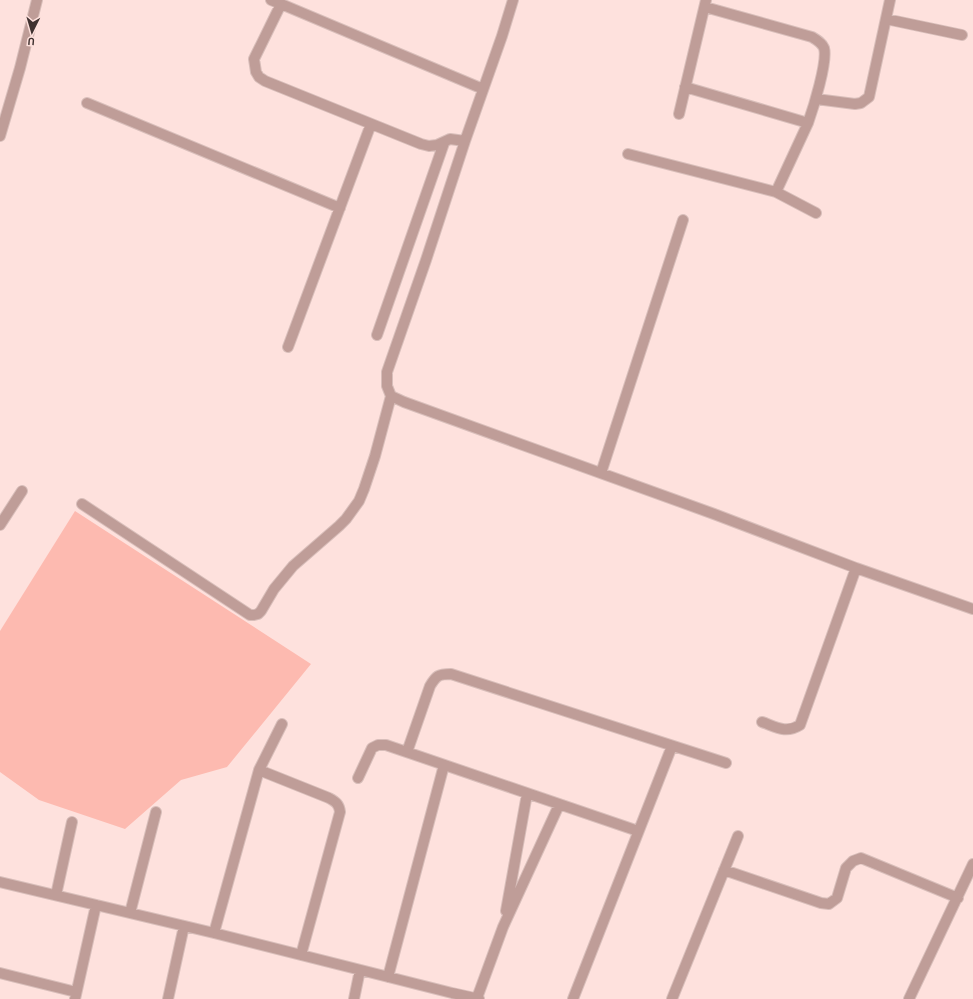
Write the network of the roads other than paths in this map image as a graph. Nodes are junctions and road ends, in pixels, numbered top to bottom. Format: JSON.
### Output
{"nodes":[{"id":1,"x":37,"y":0,"type":"edge"},
{"id":2,"x":271,"y":0,"type":"edge"},
{"id":3,"x":513,"y":0,"type":"edge"},
{"id":4,"x":890,"y":0,"type":"edge"},
{"id":5,"x":706,"y":3,"type":"edge"},
{"id":6,"x":281,"y":4,"type":"junction"},
{"id":7,"x":886,"y":19,"type":"junction"},
{"id":8,"x":962,"y":34,"type":"dead end"},
{"id":9,"x":685,"y":87,"type":"junction"},
{"id":10,"x":484,"y":89,"type":"junction"},
{"id":11,"x":816,"y":99,"type":"junction"},
{"id":12,"x":87,"y":104,"type":"dead end"},
{"id":13,"x":679,"y":114,"type":"dead end"},
{"id":14,"x":808,"y":123,"type":"junction"},
{"id":15,"x":371,"y":124,"type":"junction"},
{"id":16,"x":0,"y":136,"type":"edge"},
{"id":17,"x":465,"y":141,"type":"junction"},
{"id":18,"x":444,"y":143,"type":"junction"},
{"id":19,"x":628,"y":154,"type":"dead end"},
{"id":20,"x":776,"y":192,"type":"junction"},
{"id":21,"x":340,"y":208,"type":"junction"},
{"id":22,"x":816,"y":213,"type":"dead end"},
{"id":23,"x":683,"y":220,"type":"dead end"},
{"id":24,"x":377,"y":335,"type":"dead end"},
{"id":25,"x":288,"y":347,"type":"dead end"},
{"id":26,"x":391,"y":396,"type":"junction"},
{"id":27,"x":600,"y":473,"type":"junction"},
{"id":28,"x":22,"y":491,"type":"dead end"},
{"id":29,"x":82,"y":504,"type":"dead end"},
{"id":30,"x":0,"y":525,"type":"edge"},
{"id":31,"x":856,"y":568,"type":"junction"},
{"id":32,"x":973,"y":609,"type":"edge"},
{"id":33,"x":762,"y":722,"type":"dead end"},
{"id":34,"x":282,"y":724,"type":"dead end"},
{"id":35,"x":672,"y":746,"type":"junction"},
{"id":36,"x":407,"y":752,"type":"junction"},
{"id":37,"x":726,"y":763,"type":"dead end"},
{"id":38,"x":444,"y":765,"type":"junction"},
{"id":39,"x":260,"y":770,"type":"junction"},
{"id":40,"x":358,"y":778,"type":"dead end"},
{"id":41,"x":528,"y":794,"type":"junction"},
{"id":42,"x":559,"y":805,"type":"junction"},
{"id":43,"x":156,"y":812,"type":"dead end"},
{"id":44,"x":72,"y":822,"type":"dead end"},
{"id":45,"x":638,"y":831,"type":"junction"},
{"id":46,"x":738,"y":836,"type":"dead end"},
{"id":47,"x":724,"y":870,"type":"junction"},
{"id":48,"x":972,"y":871,"type":"edge"},
{"id":49,"x":0,"y":882,"type":"edge"},
{"id":50,"x":56,"y":895,"type":"junction"},
{"id":51,"x":958,"y":898,"type":"junction"},
{"id":52,"x":96,"y":905,"type":"junction"},
{"id":53,"x":130,"y":913,"type":"junction"},
{"id":54,"x":184,"y":926,"type":"junction"},
{"id":55,"x":503,"y":927,"type":"junction"},
{"id":56,"x":214,"y":933,"type":"junction"},
{"id":57,"x":301,"y":955,"type":"junction"},
{"id":58,"x":360,"y":970,"type":"junction"},
{"id":59,"x":0,"y":973,"type":"edge"},
{"id":60,"x":388,"y":977,"type":"junction"},
{"id":61,"x":76,"y":995,"type":"edge"},
{"id":62,"x":451,"y":996,"type":"edge"},
{"id":63,"x":168,"y":999,"type":"edge"},
{"id":64,"x":354,"y":999,"type":"edge"},
{"id":65,"x":478,"y":999,"type":"edge"},
{"id":66,"x":573,"y":999,"type":"edge"},
{"id":67,"x":672,"y":999,"type":"edge"},
{"id":68,"x":909,"y":999,"type":"edge"}],
"edges":[{"from":1,"to":16,"type":"street"},
{"from":2,"to":6,"type":"street"},
{"from":3,"to":10,"type":"street"},
{"from":4,"to":7,"type":"street"},
{"from":5,"to":9,"type":"street"},
{"from":5,"to":11,"type":"street"},
{"from":6,"to":10,"type":"street"},
{"from":6,"to":15,"type":"street"},
{"from":7,"to":8,"type":"street"},
{"from":7,"to":11,"type":"street"},
{"from":9,"to":13,"type":"street"},
{"from":9,"to":14,"type":"street"},
{"from":10,"to":17,"type":"street"},
{"from":11,"to":14,"type":"street"},
{"from":12,"to":21,"type":"street"},
{"from":14,"to":20,"type":"street"},
{"from":15,"to":18,"type":"street"},
{"from":15,"to":21,"type":"street"},
{"from":17,"to":18,"type":"street"},
{"from":17,"to":26,"type":"street"},
{"from":18,"to":24,"type":"street"},
{"from":19,"to":20,"type":"street"},
{"from":20,"to":22,"type":"street"},
{"from":21,"to":25,"type":"street"},
{"from":23,"to":27,"type":"street"},
{"from":26,"to":27,"type":"street"},
{"from":26,"to":29,"type":"street"},
{"from":27,"to":31,"type":"street"},
{"from":28,"to":30,"type":"street"},
{"from":31,"to":32,"type":"street"},
{"from":31,"to":33,"type":"street"},
{"from":34,"to":39,"type":"street"},
{"from":35,"to":36,"type":"street"},
{"from":35,"to":37,"type":"street"},
{"from":35,"to":45,"type":"street"},
{"from":36,"to":38,"type":"street"},
{"from":36,"to":40,"type":"street"},
{"from":38,"to":41,"type":"street"},
{"from":38,"to":60,"type":"street"},
{"from":39,"to":56,"type":"street"},
{"from":39,"to":57,"type":"street"},
{"from":41,"to":42,"type":"street"},
{"from":41,"to":55,"type":"street"},
{"from":42,"to":45,"type":"street"},
{"from":42,"to":55,"type":"street"},
{"from":43,"to":53,"type":"street"},
{"from":44,"to":50,"type":"street"},
{"from":45,"to":66,"type":"street"},
{"from":46,"to":47,"type":"street"},
{"from":47,"to":51,"type":"street"},
{"from":47,"to":67,"type":"street"},
{"from":48,"to":51,"type":"street"},
{"from":49,"to":50,"type":"street"},
{"from":50,"to":52,"type":"street"},
{"from":51,"to":68,"type":"street"},
{"from":52,"to":53,"type":"street"},
{"from":52,"to":61,"type":"street"},
{"from":53,"to":54,"type":"street"},
{"from":54,"to":56,"type":"street"},
{"from":54,"to":63,"type":"street"},
{"from":55,"to":65,"type":"street"},
{"from":56,"to":57,"type":"street"},
{"from":57,"to":58,"type":"street"},
{"from":58,"to":60,"type":"street"},
{"from":58,"to":64,"type":"street"},
{"from":59,"to":61,"type":"street"},
{"from":60,"to":62,"type":"street"},
{"from":62,"to":65,"type":"street"}]}
